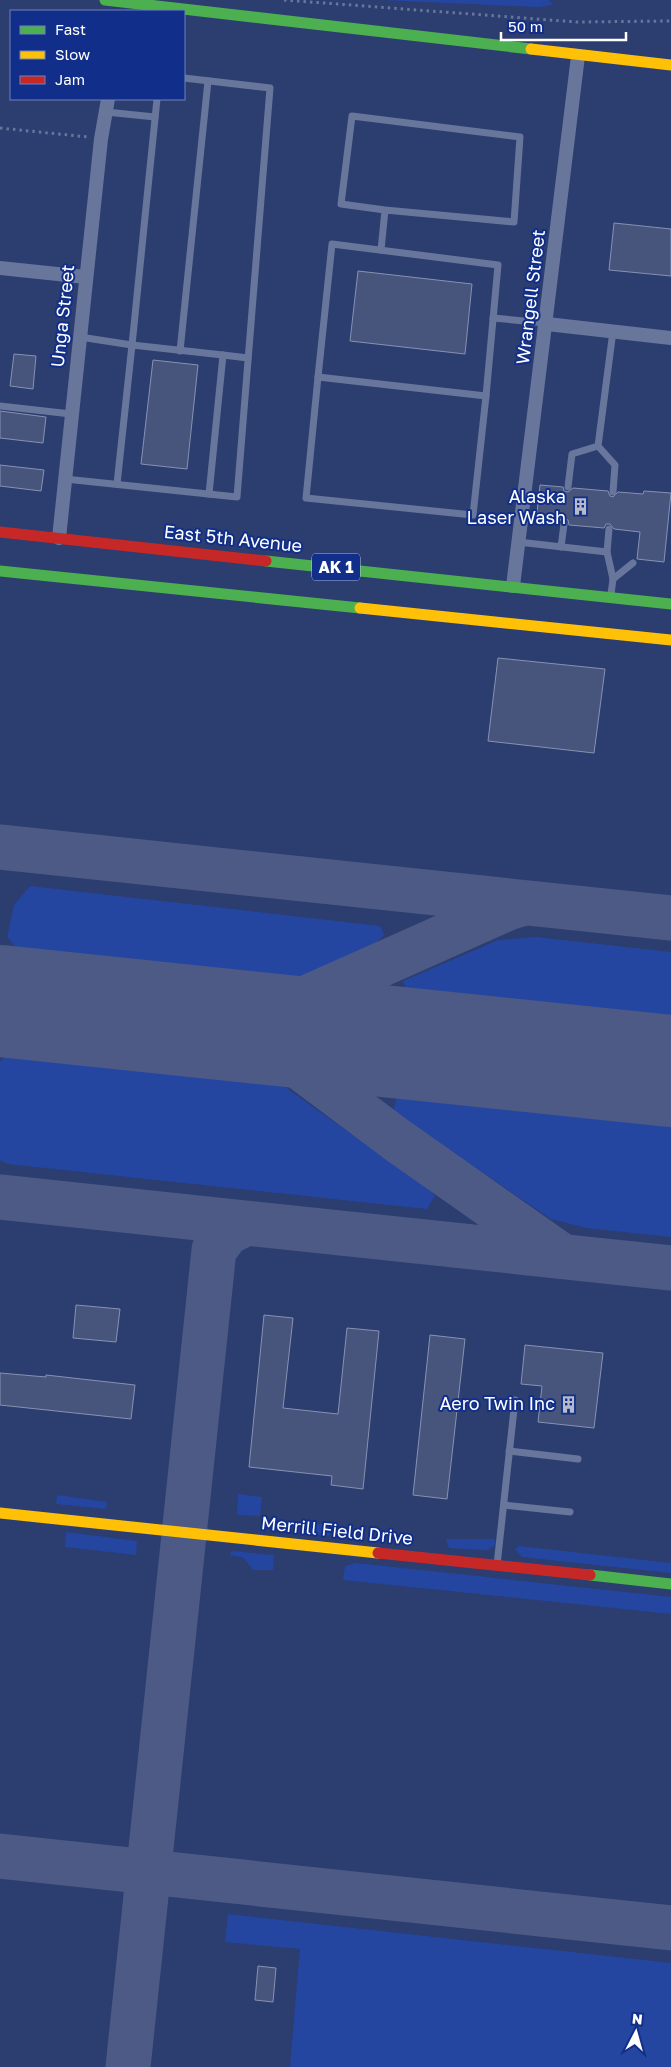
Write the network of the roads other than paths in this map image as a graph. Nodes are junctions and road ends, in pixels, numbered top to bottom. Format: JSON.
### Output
{"nodes":[{"id":1,"x":105,"y":0,"type":"edge"},
{"id":2,"x":124,"y":7,"type":"edge"},
{"id":3,"x":152,"y":10,"type":"edge"},
{"id":4,"x":185,"y":14,"type":"edge"},
{"id":5,"x":578,"y":56,"type":"junction"},
{"id":6,"x":671,"y":65,"type":"edge"},
{"id":7,"x":185,"y":78,"type":"edge"},
{"id":8,"x":208,"y":81,"type":"junction"},
{"id":9,"x":157,"y":100,"type":"edge"},
{"id":10,"x":107,"y":105,"type":"edge"},
{"id":11,"x":156,"y":117,"type":"junction"},
{"id":12,"x":385,"y":210,"type":"junction"},
{"id":13,"x":381,"y":250,"type":"junction"},
{"id":14,"x":0,"y":268,"type":"edge"},
{"id":15,"x":86,"y":277,"type":"junction"},
{"id":16,"x":493,"y":318,"type":"junction"},
{"id":17,"x":547,"y":324,"type":"junction"},
{"id":18,"x":613,"y":331,"type":"junction"},
{"id":19,"x":80,"y":337,"type":"junction"},
{"id":20,"x":671,"y":338,"type":"edge"},
{"id":21,"x":132,"y":346,"type":"junction"},
{"id":22,"x":180,"y":350,"type":"junction"},
{"id":23,"x":223,"y":355,"type":"junction"},
{"id":24,"x":248,"y":358,"type":"junction"},
{"id":25,"x":318,"y":377,"type":"junction"},
{"id":26,"x":486,"y":396,"type":"junction"},
{"id":27,"x":0,"y":406,"type":"edge"},
{"id":28,"x":71,"y":414,"type":"junction"},
{"id":29,"x":598,"y":446,"type":"junction"},
{"id":30,"x":65,"y":479,"type":"junction"},
{"id":31,"x":117,"y":484,"type":"junction"},
{"id":32,"x":568,"y":487,"type":"dead end"},
{"id":33,"x":612,"y":492,"type":"dead end"},
{"id":34,"x":209,"y":494,"type":"junction"},
{"id":35,"x":564,"y":524,"type":"dead end"},
{"id":36,"x":609,"y":529,"type":"dead end"},
{"id":37,"x":0,"y":532,"type":"edge"},
{"id":38,"x":59,"y":538,"type":"junction"},
{"id":39,"x":518,"y":542,"type":"junction"},
{"id":40,"x":561,"y":547,"type":"junction"},
{"id":41,"x":607,"y":552,"type":"junction"},
{"id":42,"x":633,"y":563,"type":"dead end"},
{"id":43,"x":0,"y":571,"type":"edge"},
{"id":44,"x":613,"y":579,"type":"junction"},
{"id":45,"x":514,"y":586,"type":"junction"},
{"id":46,"x":611,"y":597,"type":"junction"},
{"id":47,"x":671,"y":604,"type":"edge"},
{"id":48,"x":671,"y":640,"type":"edge"},
{"id":49,"x":515,"y":1400,"type":"dead end"},
{"id":50,"x":510,"y":1451,"type":"junction"},
{"id":51,"x":578,"y":1459,"type":"dead end"},
{"id":52,"x":504,"y":1505,"type":"junction"},
{"id":53,"x":570,"y":1512,"type":"dead end"},
{"id":54,"x":0,"y":1513,"type":"edge"},
{"id":55,"x":497,"y":1566,"type":"junction"},
{"id":56,"x":671,"y":1584,"type":"edge"}],
"edges":[{"from":1,"to":2,"type":"main road"},
{"from":2,"to":3,"type":"main road"},
{"from":4,"to":5,"type":"main road"},
{"from":5,"to":6,"type":"main road"},
{"from":5,"to":17,"type":"street","name":"Wrangell Street"},
{"from":7,"to":8,"type":"lane"},
{"from":8,"to":22,"type":"lane"},
{"from":8,"to":24,"type":"lane"},
{"from":9,"to":11,"type":"lane"},
{"from":10,"to":11,"type":"lane"},
{"from":10,"to":15,"type":"street","name":"Unga Street"},
{"from":11,"to":21,"type":"lane"},
{"from":12,"to":12,"type":"lane"},
{"from":12,"to":13,"type":"lane"},
{"from":13,"to":16,"type":"lane"},
{"from":13,"to":25,"type":"lane"},
{"from":14,"to":15,"type":"street"},
{"from":15,"to":19,"type":"street","name":"Unga Street"},
{"from":16,"to":17,"type":"lane"},
{"from":16,"to":26,"type":"lane"},
{"from":17,"to":18,"type":"street"},
{"from":17,"to":39,"type":"street","name":"Wrangell Street"},
{"from":18,"to":20,"type":"street"},
{"from":18,"to":29,"type":"lane"},
{"from":19,"to":21,"type":"lane"},
{"from":19,"to":28,"type":"street","name":"Unga Street"},
{"from":21,"to":22,"type":"lane"},
{"from":21,"to":31,"type":"lane"},
{"from":22,"to":23,"type":"lane"},
{"from":23,"to":24,"type":"lane"},
{"from":23,"to":34,"type":"lane"},
{"from":24,"to":34,"type":"lane"},
{"from":25,"to":26,"type":"lane"},
{"from":25,"to":26,"type":"lane"},
{"from":27,"to":28,"type":"lane"},
{"from":28,"to":30,"type":"street","name":"Unga Street"},
{"from":29,"to":32,"type":"lane"},
{"from":29,"to":33,"type":"lane"},
{"from":30,"to":31,"type":"lane"},
{"from":30,"to":38,"type":"street","name":"Unga Street"},
{"from":31,"to":34,"type":"lane"},
{"from":35,"to":40,"type":"lane"},
{"from":36,"to":41,"type":"lane"},
{"from":37,"to":38,"type":"main road","name":"East 5th Avenue","number":"AK 1"},
{"from":38,"to":45,"type":"main road","name":"East 5th Avenue","number":"AK 1"},
{"from":39,"to":40,"type":"lane"},
{"from":39,"to":45,"type":"street","name":"Wrangell Street"},
{"from":40,"to":41,"type":"lane"},
{"from":41,"to":44,"type":"lane"},
{"from":42,"to":44,"type":"lane"},
{"from":43,"to":48,"type":"main road","number":"AK 1"},
{"from":44,"to":46,"type":"lane"},
{"from":45,"to":46,"type":"main road","name":"East 5th Avenue","number":"AK 1"},
{"from":46,"to":47,"type":"main road","name":"East 5th Avenue","number":"AK 1"},
{"from":49,"to":50,"type":"lane"},
{"from":50,"to":51,"type":"lane"},
{"from":50,"to":52,"type":"lane"},
{"from":52,"to":53,"type":"lane"},
{"from":52,"to":55,"type":"lane"},
{"from":54,"to":55,"type":"main road","name":"Merrill Field Drive"},
{"from":55,"to":56,"type":"main road","name":"Merrill Field Drive"}]}
